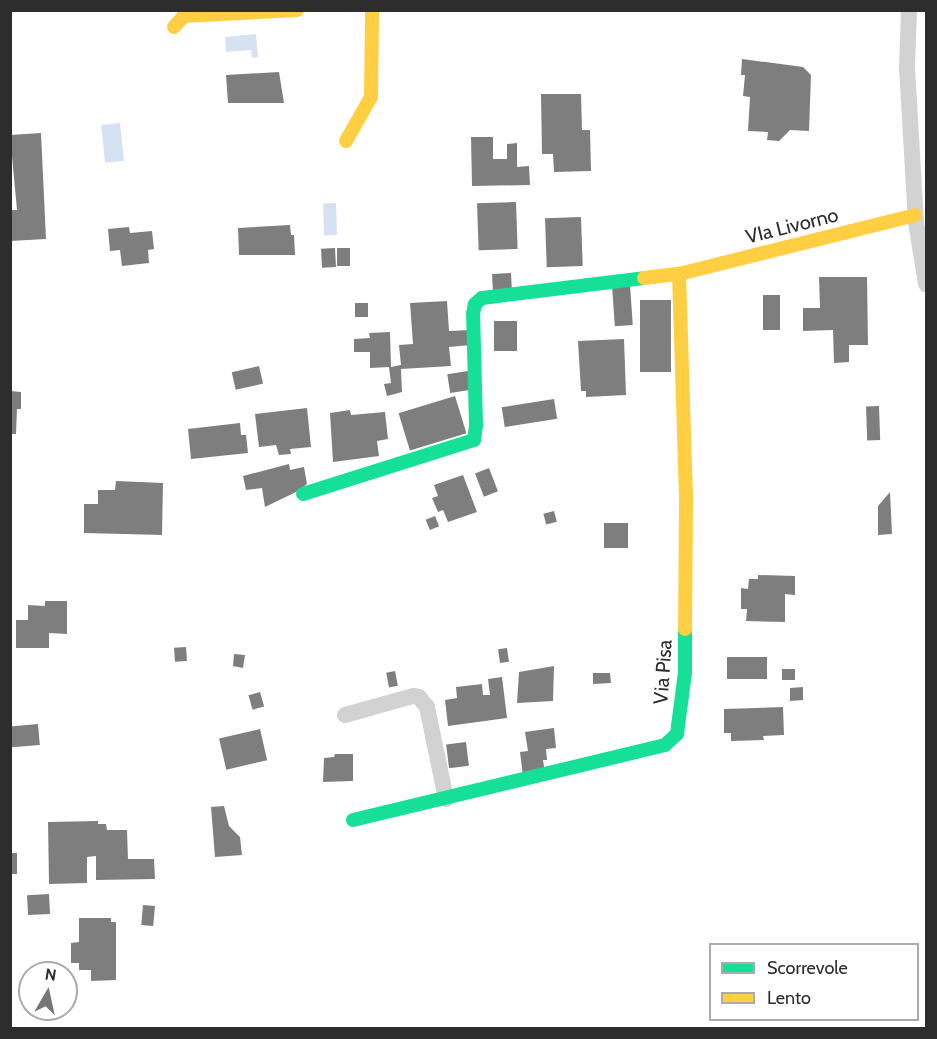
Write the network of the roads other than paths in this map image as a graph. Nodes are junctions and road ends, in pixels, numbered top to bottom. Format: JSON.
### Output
{"nodes":[{"id":1,"x":297,"y":10,"type":"edge"},
{"id":2,"x":372,"y":10,"type":"edge"},
{"id":3,"x":909,"y":10,"type":"edge"},
{"id":4,"x":174,"y":27,"type":"dead end"},
{"id":5,"x":346,"y":141,"type":"dead end"},
{"id":6,"x":915,"y":214,"type":"junction"},
{"id":7,"x":679,"y":274,"type":"junction"},
{"id":8,"x":927,"y":284,"type":"edge"},
{"id":9,"x":303,"y":494,"type":"dead end"},
{"id":10,"x":345,"y":715,"type":"dead end"},
{"id":11,"x":446,"y":799,"type":"junction"},
{"id":12,"x":353,"y":820,"type":"dead end"}],
"edges":[{"from":1,"to":4,"type":"street"},
{"from":2,"to":5,"type":"street"},
{"from":3,"to":6,"type":"street"},
{"from":6,"to":7,"type":"street","name":"VIa Livorno"},
{"from":6,"to":8,"type":"street"},
{"from":7,"to":9,"type":"street","name":"VIa Livorno"},
{"from":7,"to":11,"type":"street","name":"Via Pisa"},
{"from":10,"to":11,"type":"street"},
{"from":11,"to":12,"type":"street","name":"Via Pisa"}]}
